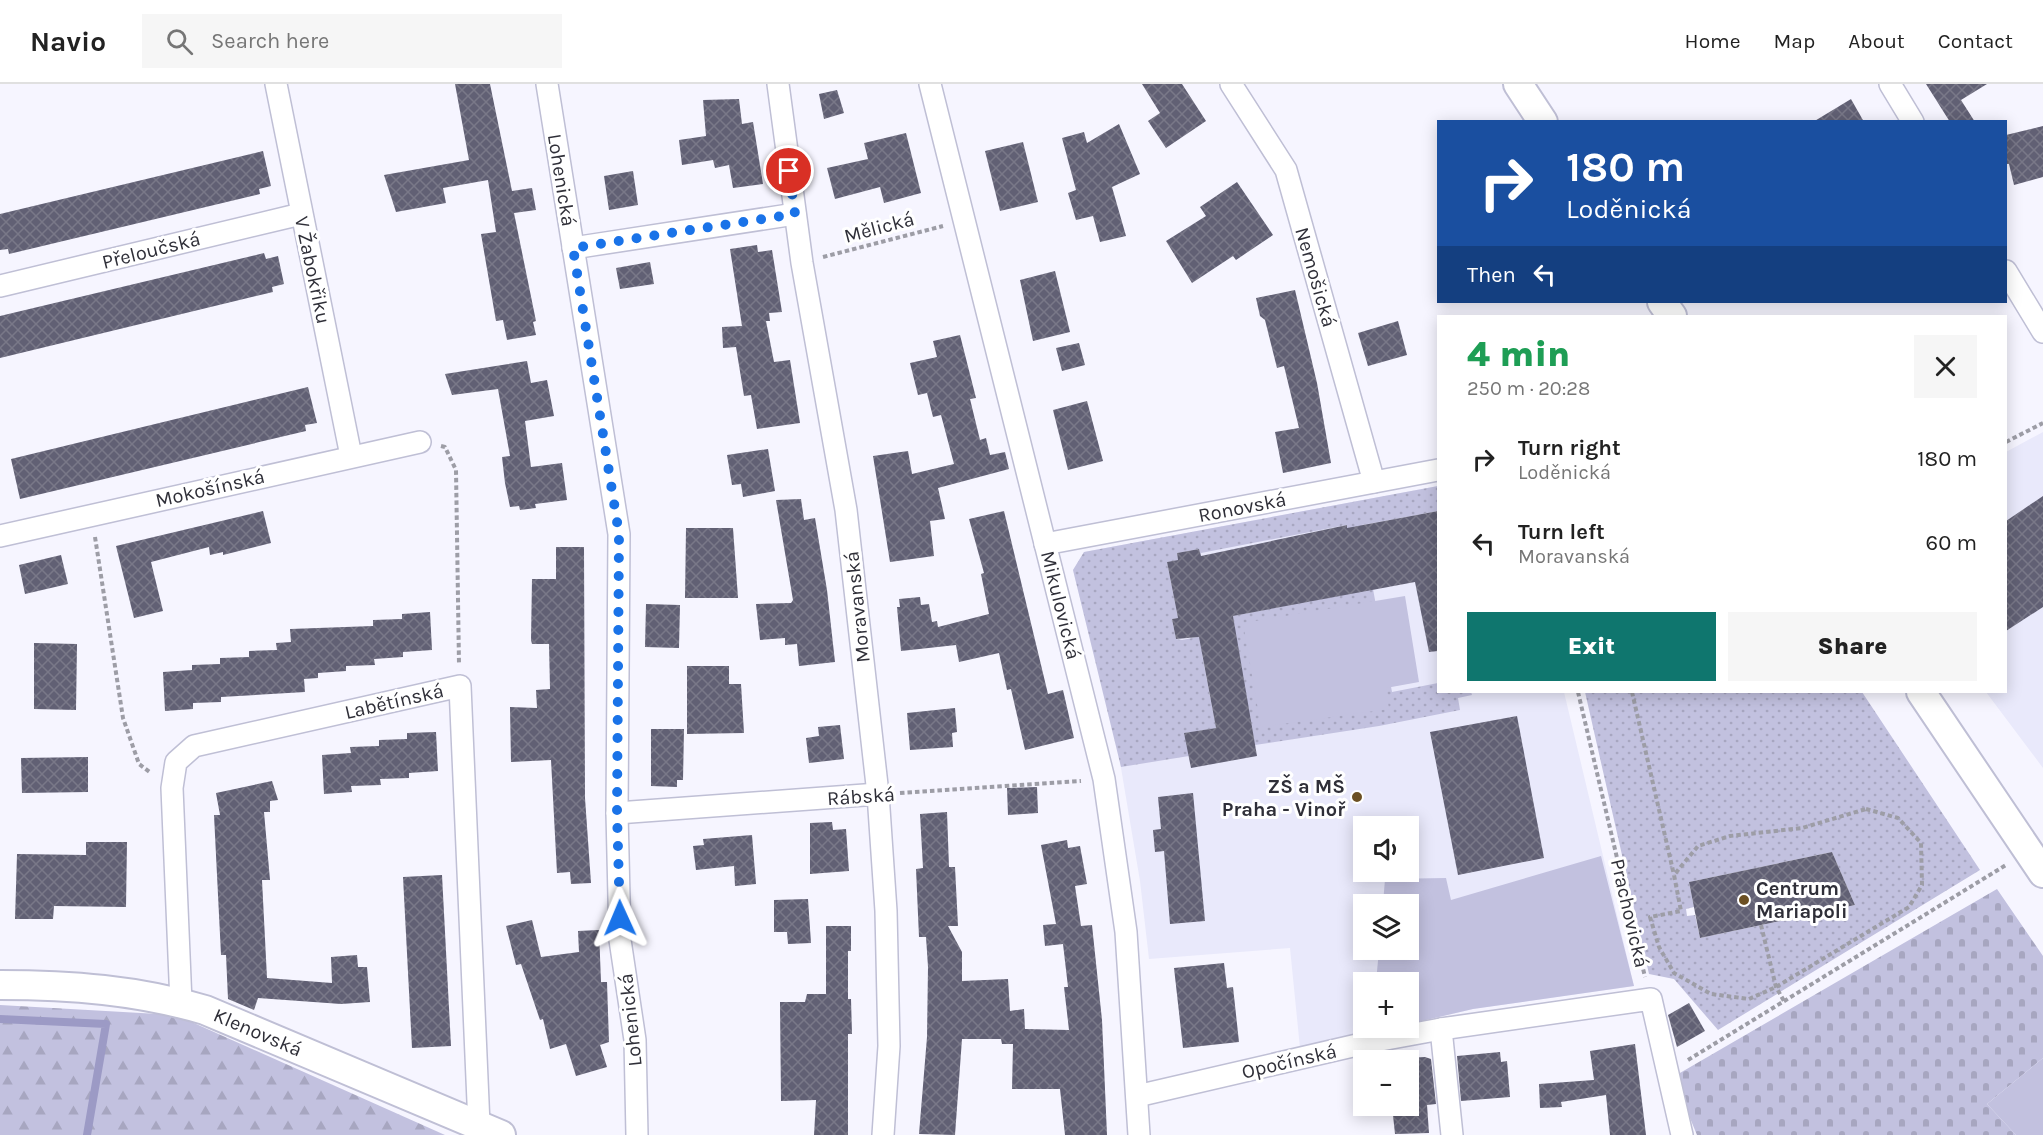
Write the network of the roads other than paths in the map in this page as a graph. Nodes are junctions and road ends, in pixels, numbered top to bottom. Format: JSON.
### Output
{"nodes":[{"id":1,"x":276,"y":84,"type":"edge"},
{"id":2,"x":547,"y":84,"type":"edge"},
{"id":3,"x":778,"y":84,"type":"edge"},
{"id":4,"x":930,"y":84,"type":"edge"},
{"id":5,"x":1231,"y":84,"type":"edge"},
{"id":6,"x":1518,"y":84,"type":"edge"},
{"id":7,"x":1890,"y":84,"type":"edge"},
{"id":8,"x":1542,"y":120,"type":"edge"},
{"id":9,"x":1912,"y":120,"type":"edge"},
{"id":10,"x":301,"y":214,"type":"junction"},
{"id":11,"x":795,"y":214,"type":"junction"},
{"id":12,"x":573,"y":248,"type":"junction"},
{"id":13,"x":2007,"y":273,"type":"edge"},
{"id":14,"x":0,"y":286,"type":"edge"},
{"id":15,"x":2043,"y":332,"type":"edge"},
{"id":16,"x":420,"y":442,"type":"road end"},
{"id":17,"x":351,"y":456,"type":"junction"},
{"id":18,"x":1437,"y":470,"type":"edge"},
{"id":19,"x":1374,"y":482,"type":"junction"},
{"id":20,"x":0,"y":536,"type":"edge"},
{"id":21,"x":1045,"y":544,"type":"junction"},
{"id":22,"x":1922,"y":693,"type":"edge"},
{"id":23,"x":878,"y":794,"type":"junction"},
{"id":24,"x":617,"y":813,"type":"junction"},
{"id":25,"x":2038,"y":855,"type":"edge"},
{"id":26,"x":0,"y":985,"type":"edge"},
{"id":27,"x":181,"y":1003,"type":"junction"},
{"id":28,"x":1441,"y":1029,"type":"junction"},
{"id":29,"x":1137,"y":1096,"type":"junction"},
{"id":30,"x":490,"y":1130,"type":"edge"},
{"id":31,"x":637,"y":1135,"type":"edge"},
{"id":32,"x":883,"y":1135,"type":"edge"},
{"id":33,"x":1138,"y":1135,"type":"edge"},
{"id":34,"x":1452,"y":1135,"type":"edge"},
{"id":35,"x":1682,"y":1135,"type":"edge"}],
"edges":[{"from":1,"to":10,"type":"street","name":"V Žabokřiku"},
{"from":2,"to":12,"type":"street","name":"Lohenická"},
{"from":3,"to":11,"type":"street","name":"Moravanská"},
{"from":4,"to":21,"type":"street","name":"Mikulovická"},
{"from":5,"to":19,"type":"street","name":"Nemošická"},
{"from":6,"to":8,"type":"street"},
{"from":7,"to":9,"type":"street"},
{"from":10,"to":14,"type":"street","name":"Přeloučská"},
{"from":10,"to":17,"type":"street","name":"V Žabokřiku"},
{"from":11,"to":12,"type":"street"},
{"from":11,"to":23,"type":"street","name":"Moravanská"},
{"from":12,"to":24,"type":"street","name":"Lohenická"},
{"from":13,"to":15,"type":"street"},
{"from":16,"to":17,"type":"street","name":"Mokošínská"},
{"from":17,"to":20,"type":"street","name":"Mokošínská"},
{"from":18,"to":19,"type":"street","name":"Ronovská"},
{"from":19,"to":21,"type":"street","name":"Ronovská"},
{"from":21,"to":29,"type":"street","name":"Mikulovická"},
{"from":22,"to":25,"type":"street"},
{"from":23,"to":24,"type":"street","name":"Rábská"},
{"from":23,"to":32,"type":"street","name":"Moravanská"},
{"from":24,"to":31,"type":"street","name":"Lohenická"},
{"from":26,"to":27,"type":"street","name":"Klenovská"},
{"from":27,"to":30,"type":"street","name":"Klenovská"},
{"from":27,"to":30,"type":"street","name":"Labětínská"},
{"from":28,"to":29,"type":"street","name":"Opočínská"},
{"from":28,"to":34,"type":"street"},
{"from":28,"to":35,"type":"street","name":"Opočínská"},
{"from":29,"to":33,"type":"street","name":"Mikulovická"}]}
